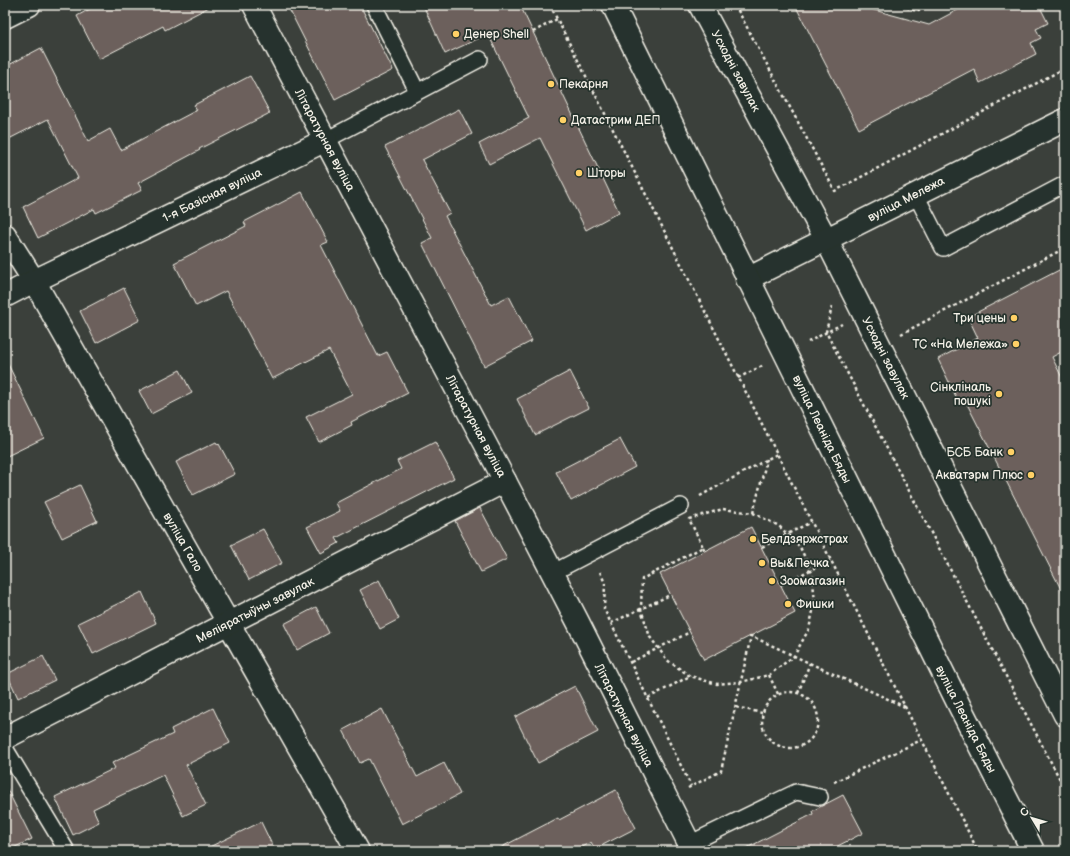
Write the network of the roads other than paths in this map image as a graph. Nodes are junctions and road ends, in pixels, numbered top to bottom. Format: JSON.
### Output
{"nodes":[{"id":1,"x":29,"y":5,"type":"edge"},
{"id":2,"x":254,"y":5,"type":"edge"},
{"id":3,"x":374,"y":5,"type":"edge"},
{"id":4,"x":613,"y":5,"type":"edge"},
{"id":5,"x":700,"y":5,"type":"edge"},
{"id":6,"x":5,"y":17,"type":"edge"},
{"id":7,"x":480,"y":59,"type":"dead end"},
{"id":8,"x":417,"y":91,"type":"junction"},
{"id":9,"x":1065,"y":120,"type":"edge"},
{"id":10,"x":326,"y":140,"type":"junction"},
{"id":11,"x":1065,"y":184,"type":"edge"},
{"id":12,"x":916,"y":195,"type":"junction"},
{"id":13,"x":5,"y":235,"type":"edge"},
{"id":14,"x":826,"y":239,"type":"junction"},
{"id":15,"x":747,"y":279,"type":"junction"},
{"id":16,"x":34,"y":281,"type":"junction"},
{"id":17,"x":5,"y":296,"type":"edge"},
{"id":18,"x":505,"y":481,"type":"junction"},
{"id":19,"x":681,"y":506,"type":"road end"},
{"id":20,"x":552,"y":573,"type":"junction"},
{"id":21,"x":229,"y":624,"type":"junction"},
{"id":22,"x":1063,"y":704,"type":"edge"},
{"id":23,"x":5,"y":738,"type":"edge"},
{"id":24,"x":5,"y":748,"type":"edge"},
{"id":25,"x":814,"y":796,"type":"road end"},
{"id":26,"x":685,"y":849,"type":"edge"},
{"id":27,"x":67,"y":851,"type":"edge"},
{"id":28,"x":358,"y":851,"type":"edge"},
{"id":29,"x":1033,"y":851,"type":"edge"}],
"edges":[{"from":1,"to":6,"type":"street"},
{"from":2,"to":10,"type":"street","name":"Літаратурная вуліца"},
{"from":3,"to":8,"type":"lane"},
{"from":4,"to":15,"type":"street","name":"вуліца Леаніда Бяды"},
{"from":5,"to":14,"type":"street","name":"Усходні завулак"},
{"from":7,"to":8,"type":"lane","name":"1-я Базісная вуліца"},
{"from":8,"to":10,"type":"lane","name":"1-я Базісная вуліца"},
{"from":9,"to":12,"type":"street","name":"вуліца Мележа"},
{"from":10,"to":16,"type":"street","name":"1-я Базісная вуліца"},
{"from":10,"to":18,"type":"street","name":"Літаратурная вуліца"},
{"from":11,"to":12,"type":"lane"},
{"from":12,"to":14,"type":"street","name":"вуліца Мележа"},
{"from":13,"to":16,"type":"street","name":"вуліца Гало"},
{"from":14,"to":15,"type":"street","name":"вуліца Мележа"},
{"from":14,"to":22,"type":"street","name":"Усходні завулак"},
{"from":15,"to":29,"type":"street","name":"вуліца Леаніда Бяды"},
{"from":16,"to":17,"type":"street","name":"1-я Базісная вуліца"},
{"from":16,"to":21,"type":"street","name":"вуліца Гало"},
{"from":18,"to":20,"type":"street","name":"Літаратурная вуліца"},
{"from":18,"to":21,"type":"street","name":"Меліяратыўны завулак"},
{"from":19,"to":20,"type":"lane"},
{"from":20,"to":26,"type":"street","name":"Літаратурная вуліца"},
{"from":21,"to":23,"type":"street","name":"Меліяратыўны завулак"},
{"from":21,"to":28,"type":"street","name":"вуліца Гало"},
{"from":24,"to":27,"type":"lane"},
{"from":25,"to":26,"type":"lane"}]}
